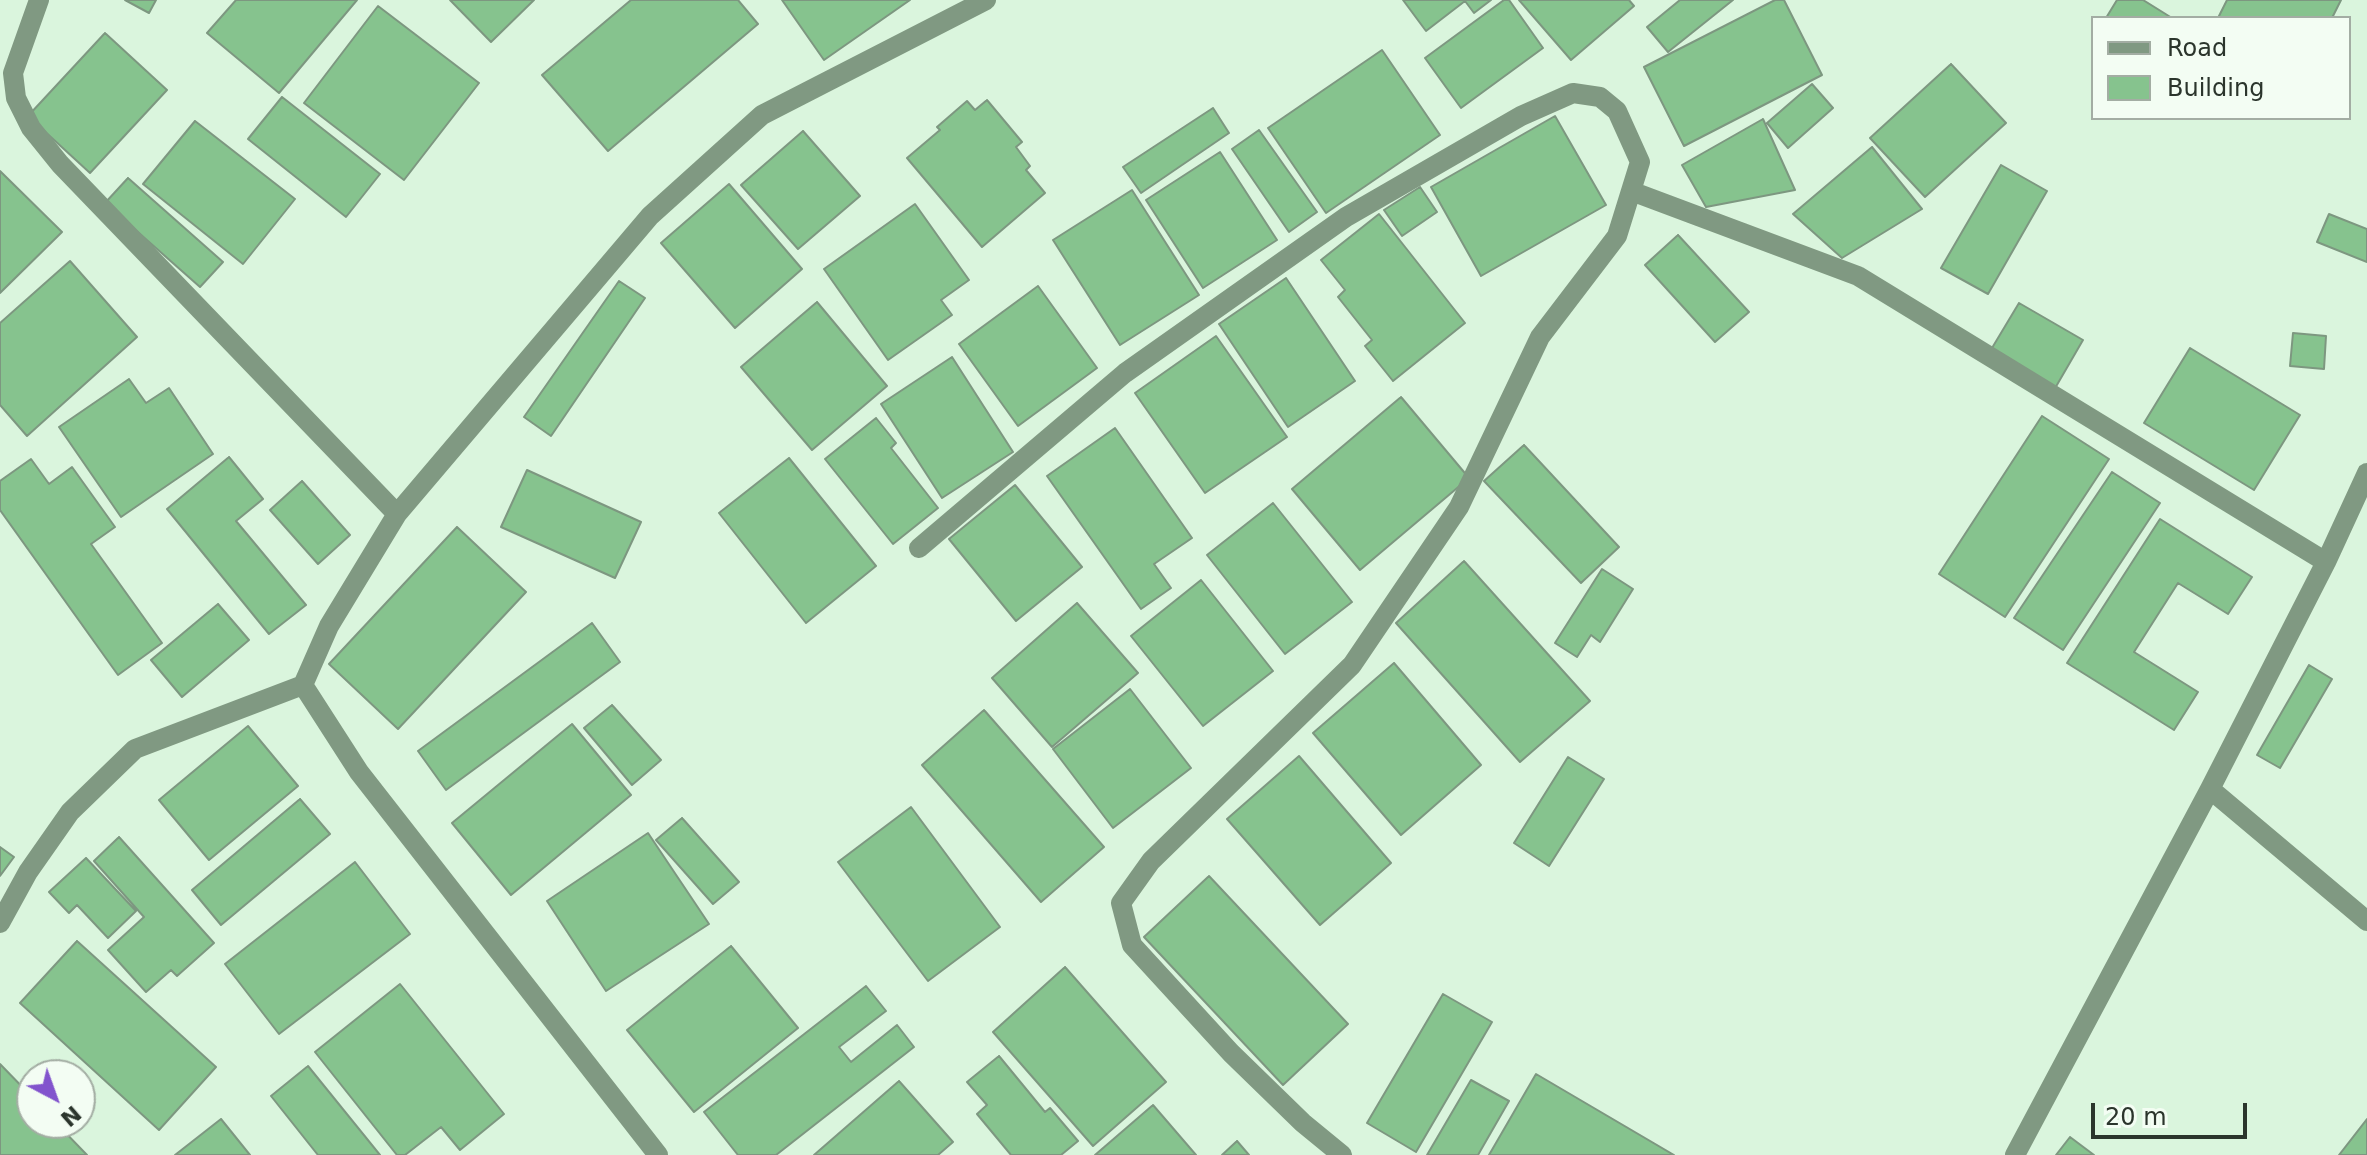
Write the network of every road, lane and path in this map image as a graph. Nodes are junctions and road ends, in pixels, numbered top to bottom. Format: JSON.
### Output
{"nodes":[{"id":1,"x":39,"y":0,"type":"edge"},
{"id":2,"x":986,"y":0,"type":"edge"},
{"id":3,"x":1631,"y":191,"type":"junction"},
{"id":4,"x":2367,"y":473,"type":"edge"},
{"id":5,"x":397,"y":514,"type":"junction"},
{"id":6,"x":919,"y":548,"type":"dead end"},
{"id":7,"x":2326,"y":562,"type":"junction"},
{"id":8,"x":303,"y":685,"type":"junction"},
{"id":9,"x":2210,"y":789,"type":"junction"},
{"id":10,"x":2367,"y":921,"type":"edge"},
{"id":11,"x":0,"y":923,"type":"edge"},
{"id":12,"x":658,"y":1155,"type":"edge"},
{"id":13,"x":1342,"y":1155,"type":"edge"},
{"id":14,"x":2015,"y":1155,"type":"edge"}],
"edges":[{"from":1,"to":5,"type":"street"},
{"from":2,"to":5,"type":"street"},
{"from":3,"to":6,"type":"street"},
{"from":3,"to":7,"type":"street"},
{"from":3,"to":13,"type":"street"},
{"from":4,"to":7,"type":"street"},
{"from":5,"to":8,"type":"street"},
{"from":7,"to":9,"type":"street"},
{"from":8,"to":11,"type":"street"},
{"from":8,"to":12,"type":"street"},
{"from":9,"to":10,"type":"street"},
{"from":9,"to":14,"type":"street"}]}
